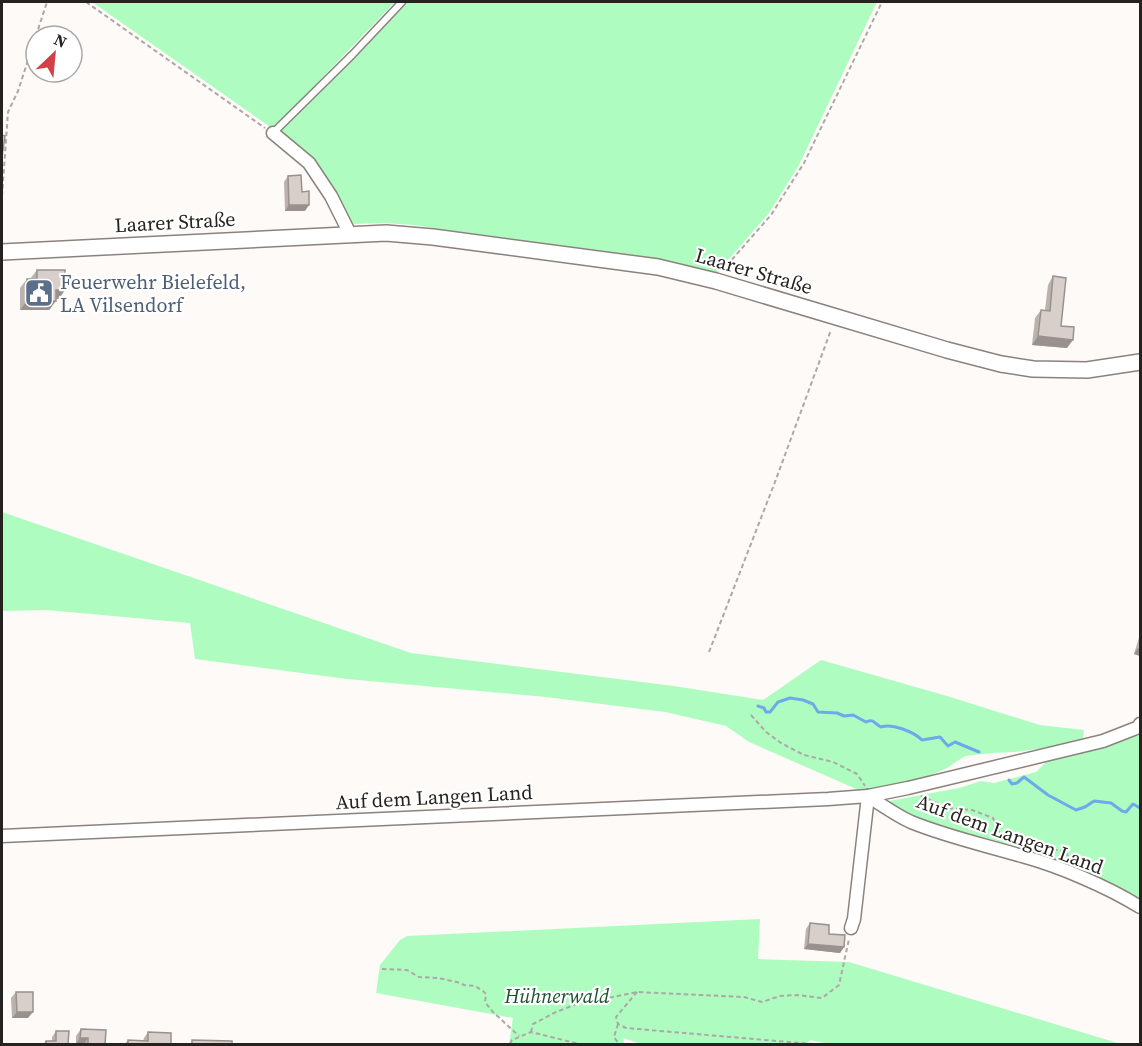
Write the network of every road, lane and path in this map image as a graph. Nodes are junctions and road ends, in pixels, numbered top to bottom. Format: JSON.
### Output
{"nodes":[{"id":1,"x":47,"y":2,"type":"edge"},
{"id":2,"x":86,"y":2,"type":"edge"},
{"id":3,"x":402,"y":2,"type":"edge"},
{"id":4,"x":882,"y":2,"type":"edge"},
{"id":5,"x":273,"y":133,"type":"junction"},
{"id":6,"x":2,"y":195,"type":"edge"},
{"id":7,"x":350,"y":234,"type":"junction"},
{"id":8,"x":2,"y":252,"type":"edge"},
{"id":9,"x":716,"y":281,"type":"junction"},
{"id":10,"x":836,"y":316,"type":"junction"},
{"id":11,"x":1140,"y":362,"type":"edge"},
{"id":12,"x":709,"y":652,"type":"dead end"},
{"id":13,"x":751,"y":715,"type":"dead end"},
{"id":14,"x":1140,"y":726,"type":"edge"},
{"id":15,"x":908,"y":789,"type":"junction"},
{"id":16,"x":872,"y":795,"type":"junction"},
{"id":17,"x":2,"y":836,"type":"edge"},
{"id":18,"x":1067,"y":872,"type":"junction"},
{"id":19,"x":1140,"y":908,"type":"edge"},
{"id":20,"x":851,"y":928,"type":"joint"},
{"id":21,"x":382,"y":969,"type":"dead end"},
{"id":22,"x":637,"y":992,"type":"junction"},
{"id":23,"x":618,"y":1024,"type":"junction"},
{"id":24,"x":531,"y":1032,"type":"junction"},
{"id":25,"x":519,"y":1036,"type":"junction"},
{"id":26,"x":510,"y":1044,"type":"edge"},
{"id":27,"x":579,"y":1044,"type":"edge"},
{"id":28,"x":619,"y":1044,"type":"edge"},
{"id":29,"x":812,"y":1044,"type":"edge"}],
"edges":[{"from":1,"to":6,"type":"path"},
{"from":2,"to":5,"type":"path"},
{"from":3,"to":5,"type":"lane"},
{"from":4,"to":9,"type":"path"},
{"from":5,"to":7,"type":"street"},
{"from":7,"to":8,"type":"street","name":"Laarer Straße"},
{"from":7,"to":9,"type":"street","name":"Laarer Straße"},
{"from":9,"to":10,"type":"street","name":"Laarer Straße"},
{"from":10,"to":11,"type":"street","name":"Laarer Straße"},
{"from":10,"to":12,"type":"path"},
{"from":13,"to":16,"type":"path"},
{"from":14,"to":15,"type":"street","name":"Auf dem Langen Land"},
{"from":15,"to":16,"type":"street","name":"Auf dem Langen Land"},
{"from":15,"to":18,"type":"path"},
{"from":16,"to":17,"type":"street","name":"Auf dem Langen Land"},
{"from":16,"to":18,"type":"street","name":"Auf dem Langen Land"},
{"from":16,"to":20,"type":"street"},
{"from":18,"to":19,"type":"street","name":"Auf dem Langen Land"},
{"from":20,"to":22,"type":"path"},
{"from":21,"to":25,"type":"path"},
{"from":22,"to":23,"type":"path"},
{"from":22,"to":24,"type":"path"},
{"from":23,"to":28,"type":"path"},
{"from":23,"to":29,"type":"path"},
{"from":24,"to":25,"type":"path"},
{"from":24,"to":27,"type":"path"},
{"from":25,"to":26,"type":"path"}]}
